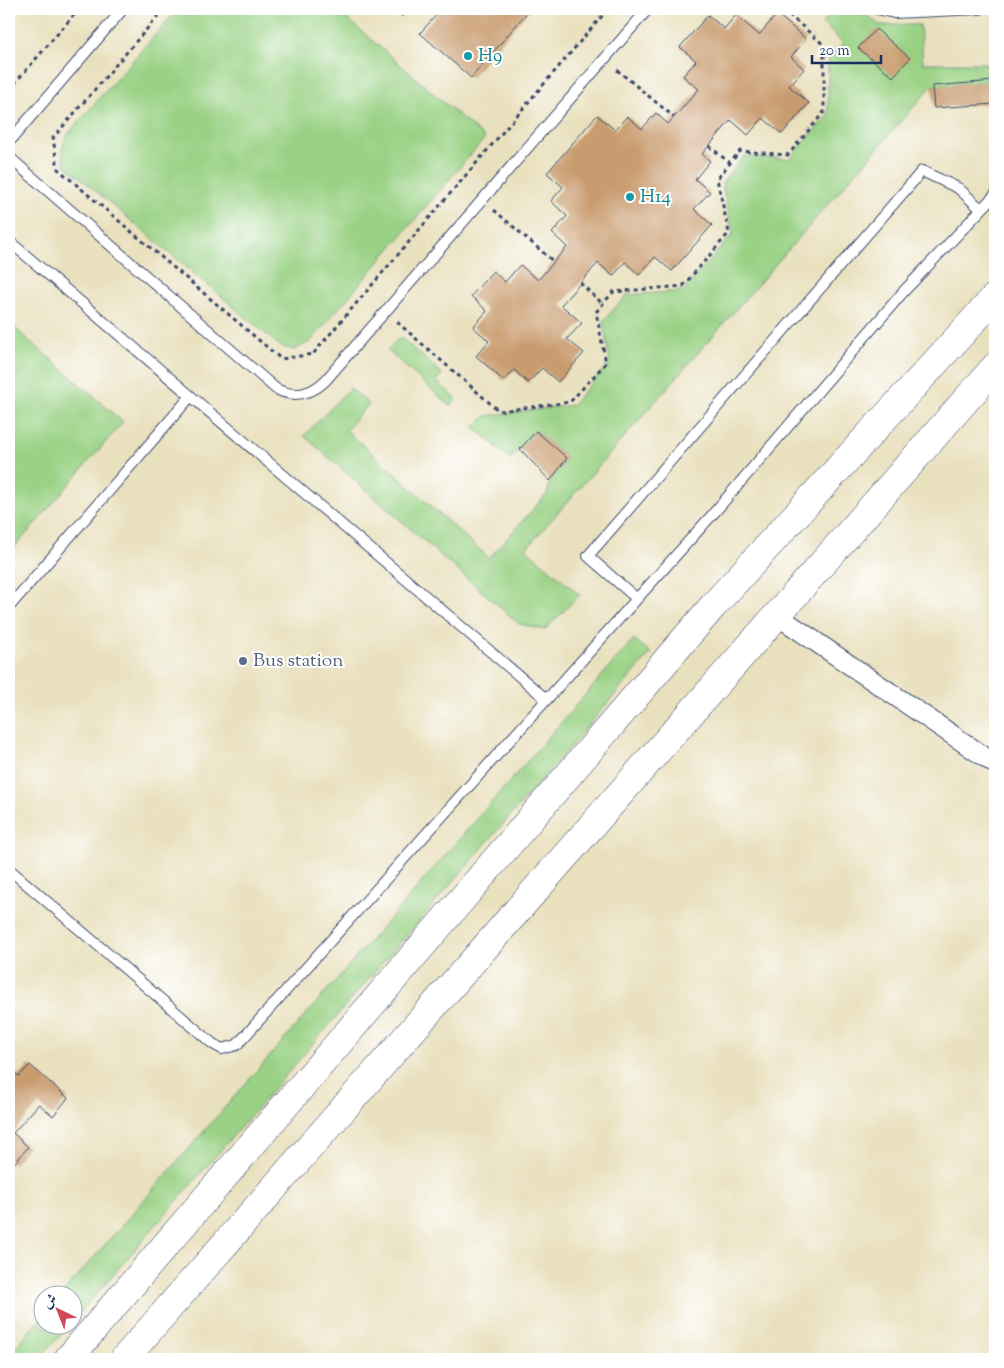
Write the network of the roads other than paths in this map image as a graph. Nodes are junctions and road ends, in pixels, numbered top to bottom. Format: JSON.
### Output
{"nodes":[{"id":1,"x":123,"y":9,"type":"edge"},
{"id":2,"x":647,"y":9,"type":"edge"},
{"id":3,"x":877,"y":9,"type":"edge"},
{"id":4,"x":980,"y":9,"type":"edge"},
{"id":5,"x":9,"y":142,"type":"edge"},
{"id":6,"x":9,"y":157,"type":"edge"},
{"id":7,"x":995,"y":195,"type":"edge"},
{"id":8,"x":981,"y":209,"type":"junction"},
{"id":9,"x":9,"y":242,"type":"edge"},
{"id":10,"x":995,"y":297,"type":"edge"},
{"id":11,"x":995,"y":367,"type":"edge"},
{"id":12,"x":190,"y":398,"type":"junction"},
{"id":13,"x":636,"y":598,"type":"junction"},
{"id":14,"x":9,"y":607,"type":"edge"},
{"id":15,"x":775,"y":614,"type":"junction"},
{"id":16,"x":546,"y":699,"type":"junction"},
{"id":17,"x":995,"y":764,"type":"edge"},
{"id":18,"x":9,"y":868,"type":"edge"},
{"id":19,"x":68,"y":1359,"type":"edge"},
{"id":20,"x":124,"y":1359,"type":"edge"}],
"edges":[{"from":1,"to":5,"type":"lane"},
{"from":2,"to":6,"type":"lane"},
{"from":3,"to":4,"type":"lane"},
{"from":7,"to":8,"type":"lane"},
{"from":8,"to":13,"type":"lane"},
{"from":8,"to":13,"type":"lane"},
{"from":9,"to":12,"type":"lane"},
{"from":10,"to":19,"type":"main road"},
{"from":11,"to":15,"type":"main road"},
{"from":12,"to":14,"type":"lane"},
{"from":12,"to":16,"type":"lane"},
{"from":13,"to":16,"type":"lane"},
{"from":15,"to":17,"type":"street"},
{"from":15,"to":20,"type":"main road"},
{"from":16,"to":18,"type":"lane"}]}
